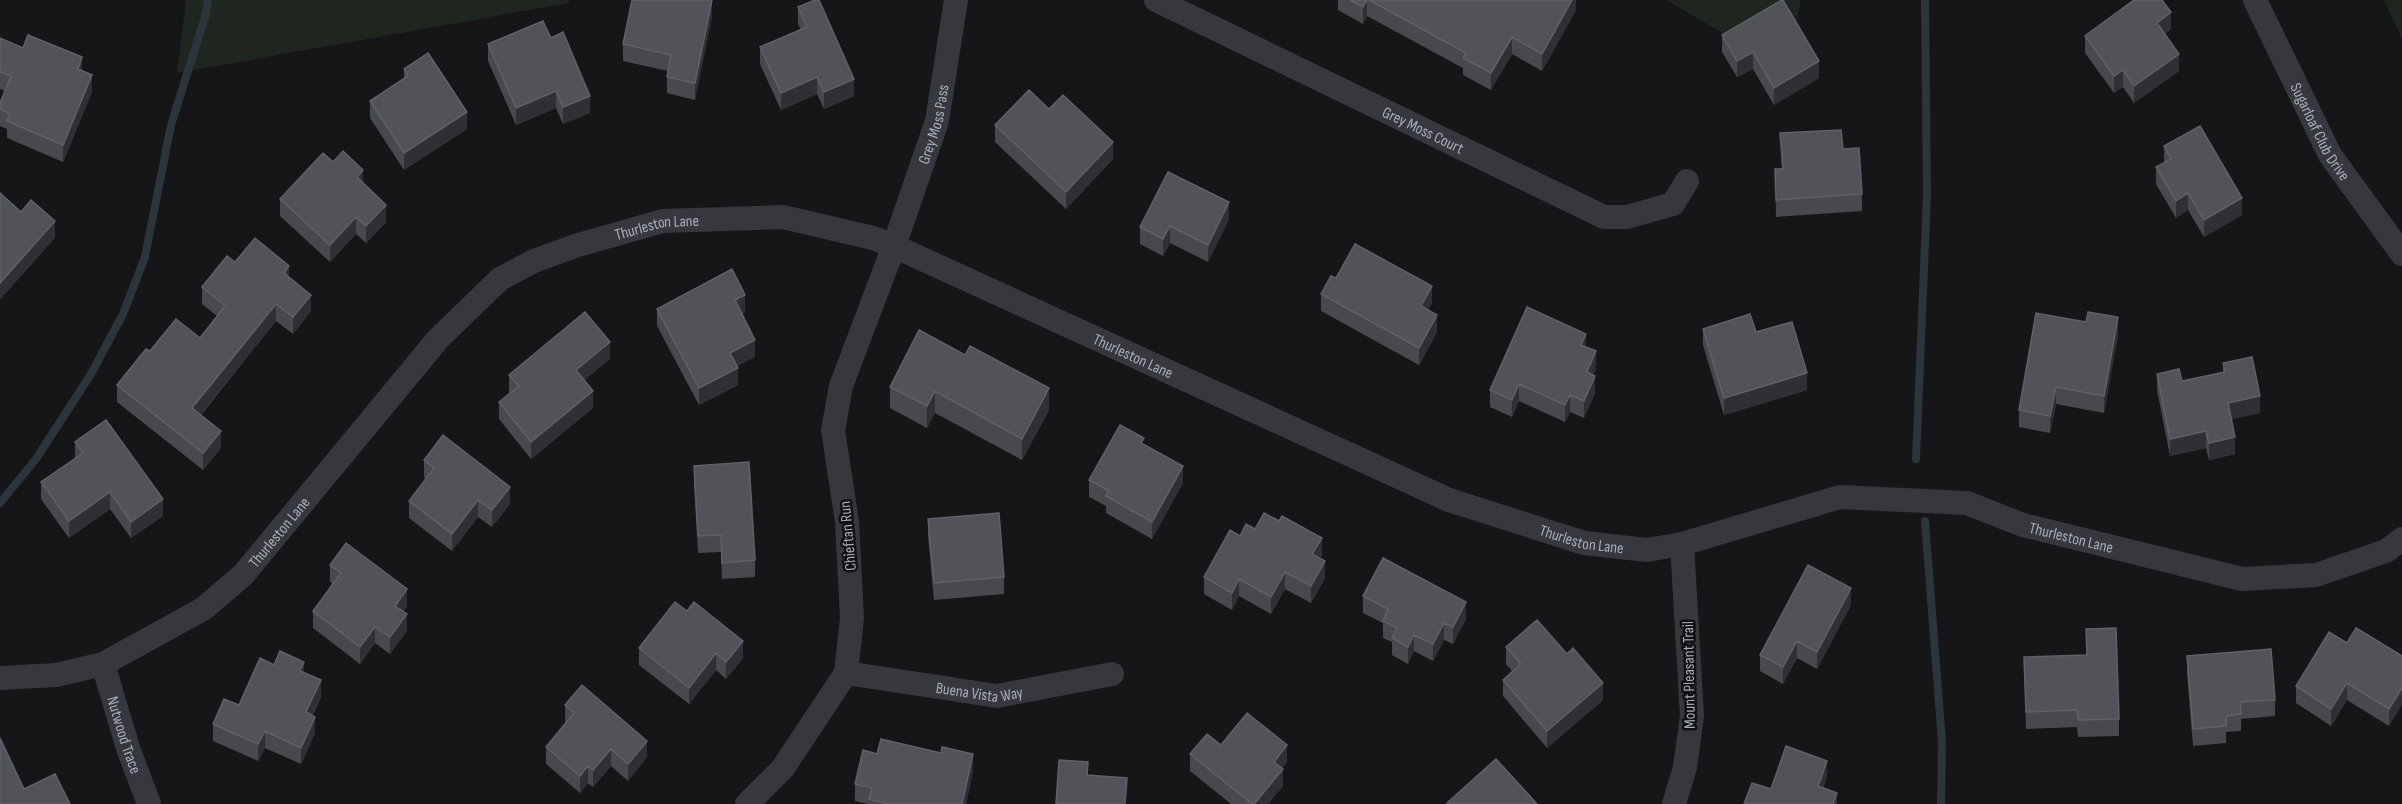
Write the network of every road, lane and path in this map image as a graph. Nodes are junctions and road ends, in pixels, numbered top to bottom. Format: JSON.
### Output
{"nodes":[{"id":1,"x":956,"y":0,"type":"edge"},
{"id":2,"x":1156,"y":0,"type":"edge"},
{"id":3,"x":2255,"y":0,"type":"edge"},
{"id":4,"x":1687,"y":181,"type":"dead end"},
{"id":5,"x":894,"y":246,"type":"junction"},
{"id":6,"x":2402,"y":254,"type":"edge"},
{"id":7,"x":2402,"y":539,"type":"edge"},
{"id":8,"x":1682,"y":544,"type":"junction"},
{"id":9,"x":103,"y":664,"type":"junction"},
{"id":10,"x":846,"y":673,"type":"junction"},
{"id":11,"x":1112,"y":674,"type":"dead end"},
{"id":12,"x":0,"y":678,"type":"edge"},
{"id":13,"x":149,"y":804,"type":"edge"},
{"id":14,"x":747,"y":804,"type":"edge"},
{"id":15,"x":1674,"y":804,"type":"edge"}],
"edges":[{"from":1,"to":5,"type":"street","name":"Grey Moss Pass"},
{"from":2,"to":4,"type":"street","name":"Grey Moss Court"},
{"from":3,"to":6,"type":"street","name":"Sugarloaf Club Drive"},
{"from":5,"to":8,"type":"street","name":"Thurleston Lane"},
{"from":5,"to":9,"type":"street","name":"Thurleston Lane"},
{"from":5,"to":10,"type":"street","name":"Chieftan Run"},
{"from":7,"to":8,"type":"street","name":"Thurleston Lane"},
{"from":8,"to":15,"type":"street","name":"Mount Pleasant Trail"},
{"from":9,"to":12,"type":"street","name":"Thurleston Lane"},
{"from":9,"to":13,"type":"street","name":"Nutwood Trace"},
{"from":10,"to":11,"type":"street","name":"Buena Vista Way"},
{"from":10,"to":14,"type":"street","name":"Chieftan Run"}]}
